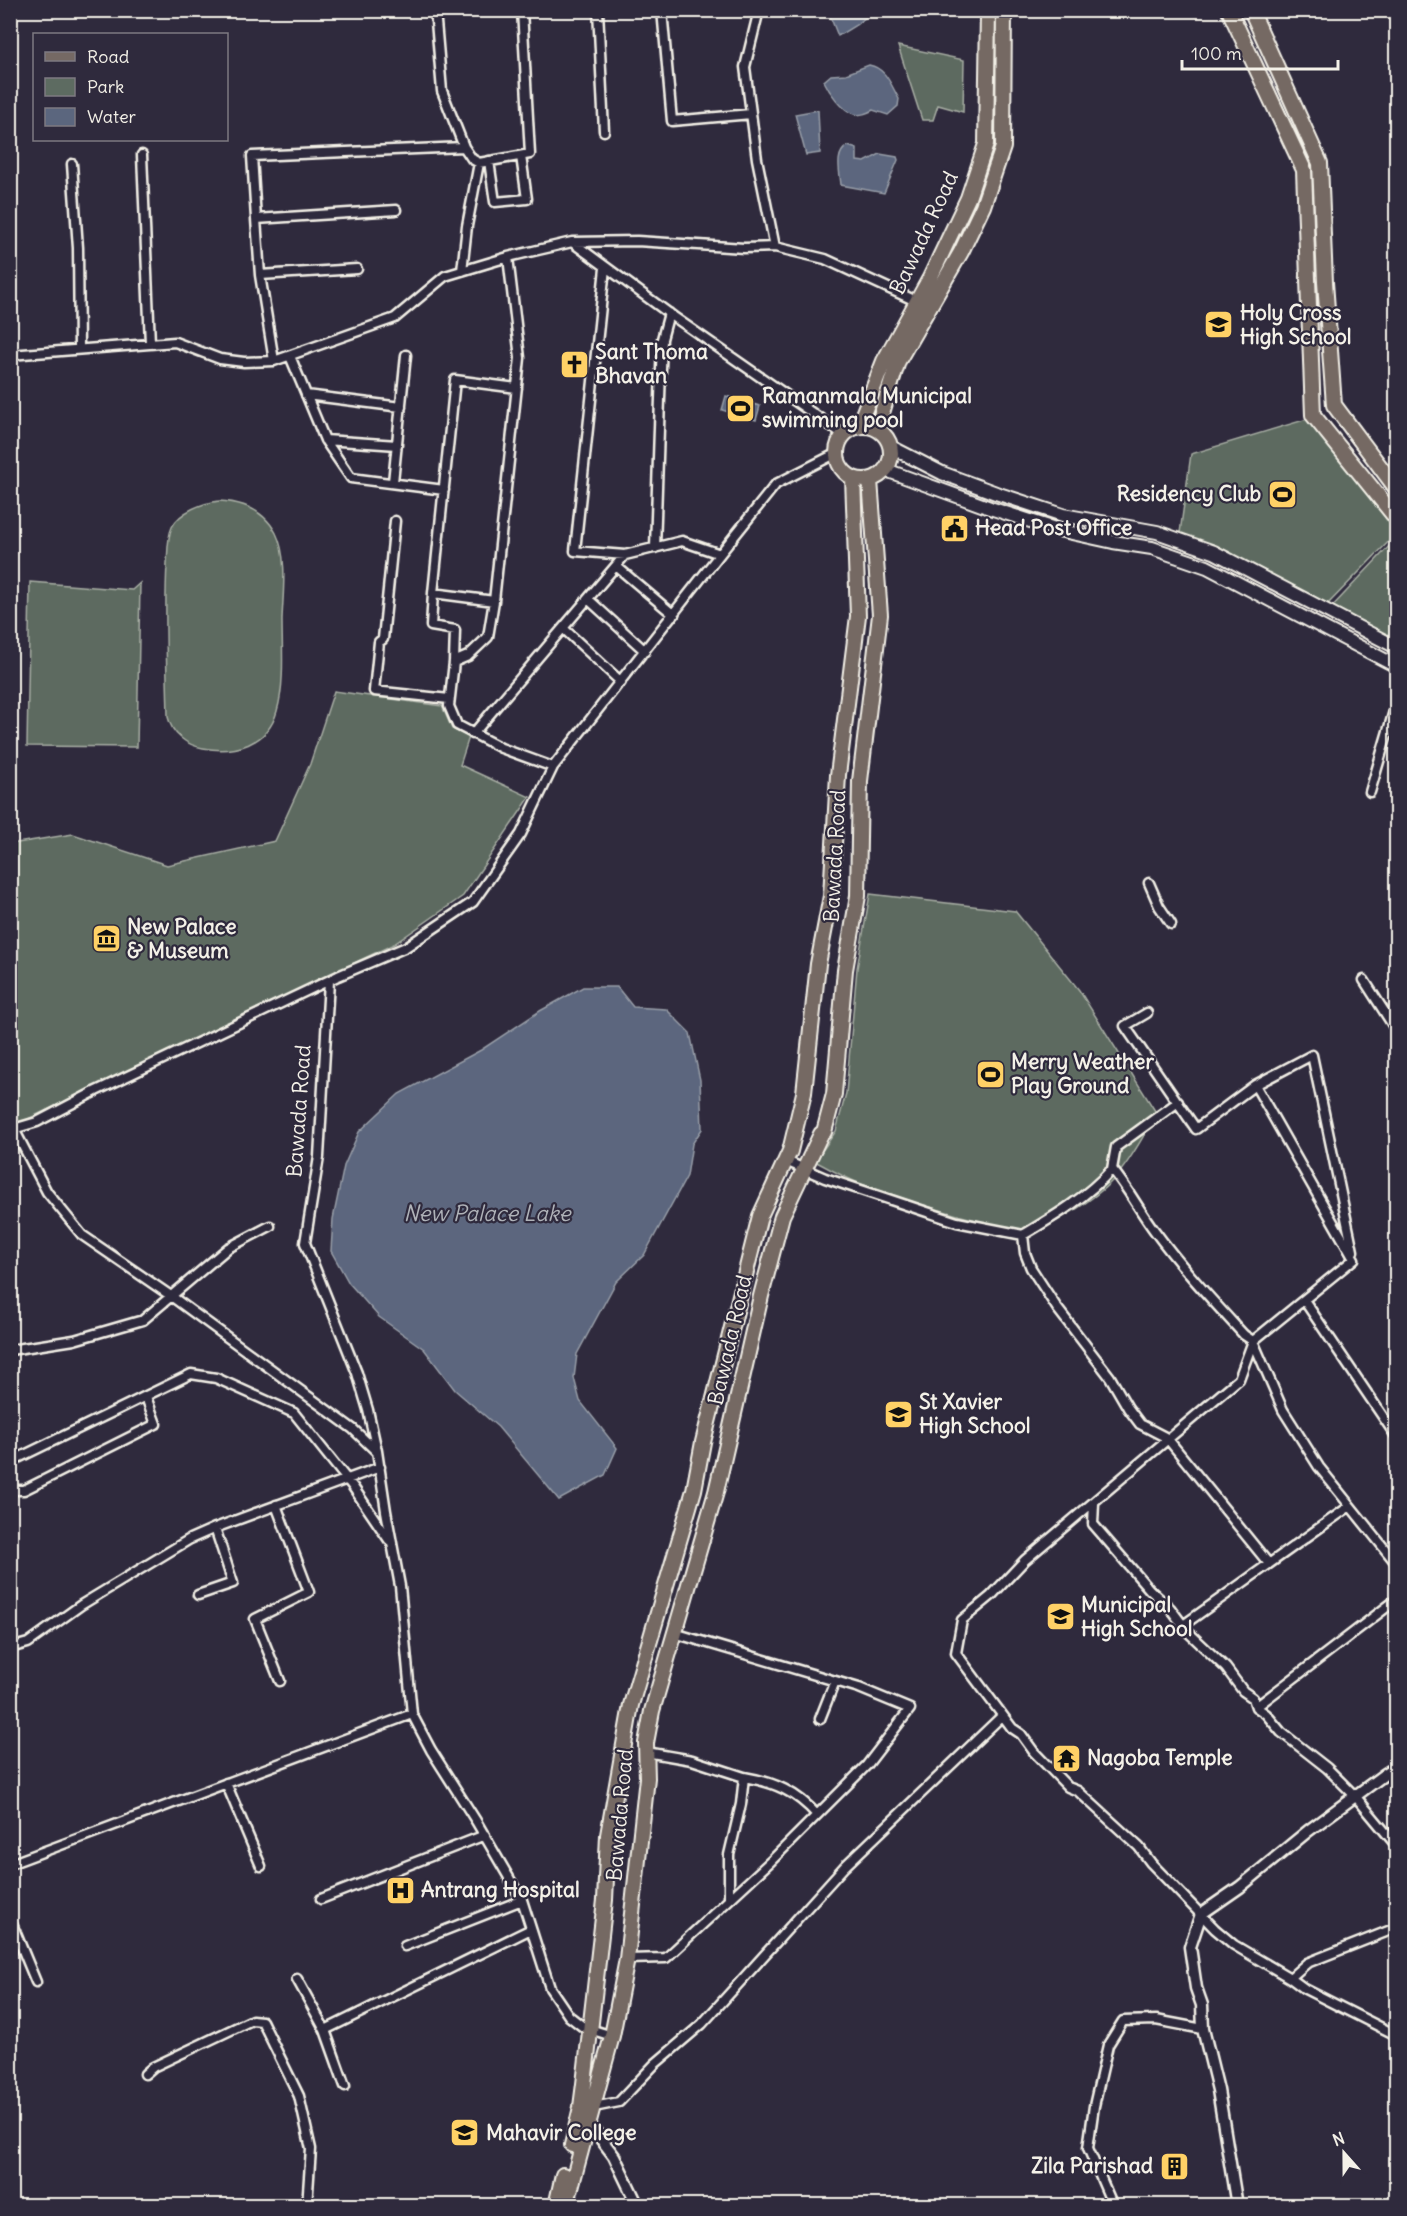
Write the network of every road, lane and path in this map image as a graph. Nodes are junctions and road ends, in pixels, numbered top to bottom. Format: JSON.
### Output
{"nodes":[{"id":1,"x":435,"y":10,"type":"edge"},
{"id":2,"x":522,"y":10,"type":"edge"},
{"id":3,"x":598,"y":10,"type":"edge"},
{"id":4,"x":662,"y":10,"type":"edge"},
{"id":5,"x":759,"y":10,"type":"edge"},
{"id":6,"x":988,"y":10,"type":"edge"},
{"id":7,"x":1004,"y":10,"type":"edge"},
{"id":8,"x":1229,"y":10,"type":"edge"},
{"id":9,"x":1251,"y":10,"type":"edge"},
{"id":10,"x":751,"y":114,"type":"junction"},
{"id":11,"x":604,"y":131,"type":"dead end"},
{"id":12,"x":464,"y":147,"type":"junction"},
{"id":13,"x":142,"y":155,"type":"dead end"},
{"id":14,"x":521,"y":156,"type":"junction"},
{"id":15,"x":489,"y":161,"type":"junction"},
{"id":16,"x":479,"y":163,"type":"junction"},
{"id":17,"x":1320,"y":163,"type":"junction"},
{"id":18,"x":72,"y":165,"type":"dead end"},
{"id":19,"x":1304,"y":170,"type":"junction"},
{"id":20,"x":396,"y":210,"type":"dead end"},
{"id":21,"x":256,"y":219,"type":"junction"},
{"id":22,"x":572,"y":242,"type":"junction"},
{"id":23,"x":775,"y":247,"type":"junction"},
{"id":24,"x":508,"y":257,"type":"junction"},
{"id":25,"x":605,"y":268,"type":"junction"},
{"id":26,"x":357,"y":269,"type":"dead end"},
{"id":27,"x":462,"y":271,"type":"junction"},
{"id":28,"x":260,"y":275,"type":"junction"},
{"id":29,"x":916,"y":301,"type":"junction"},
{"id":30,"x":669,"y":313,"type":"junction"},
{"id":31,"x":150,"y":343,"type":"junction"},
{"id":32,"x":79,"y":349,"type":"junction"},
{"id":33,"x":10,"y":355,"type":"edge"},
{"id":34,"x":406,"y":355,"type":"dead end"},
{"id":35,"x":290,"y":356,"type":"junction"},
{"id":36,"x":274,"y":361,"type":"junction"},
{"id":37,"x":517,"y":388,"type":"junction"},
{"id":38,"x":306,"y":394,"type":"junction"},
{"id":39,"x":401,"y":407,"type":"junction"},
{"id":40,"x":858,"y":427,"type":"junction"},
{"id":41,"x":876,"y":429,"type":"junction"},
{"id":42,"x":844,"y":435,"type":"junction"},
{"id":43,"x":325,"y":440,"type":"junction"},
{"id":44,"x":397,"y":445,"type":"junction"},
{"id":45,"x":891,"y":447,"type":"junction"},
{"id":46,"x":1368,"y":452,"type":"junction"},
{"id":47,"x":837,"y":453,"type":"junction"},
{"id":48,"x":1353,"y":463,"type":"junction"},
{"id":49,"x":886,"y":470,"type":"junction"},
{"id":50,"x":853,"y":478,"type":"junction"},
{"id":51,"x":870,"y":480,"type":"junction"},
{"id":52,"x":393,"y":482,"type":"junction"},
{"id":53,"x":1396,"y":488,"type":"edge"},
{"id":54,"x":444,"y":490,"type":"junction"},
{"id":55,"x":1396,"y":518,"type":"edge"},
{"id":56,"x":395,"y":521,"type":"dead end"},
{"id":57,"x":655,"y":548,"type":"junction"},
{"id":58,"x":720,"y":554,"type":"junction"},
{"id":59,"x":625,"y":555,"type":"junction"},
{"id":60,"x":616,"y":566,"type":"junction"},
{"id":61,"x":433,"y":592,"type":"junction"},
{"id":62,"x":588,"y":599,"type":"junction"},
{"id":63,"x":494,"y":601,"type":"junction"},
{"id":64,"x":674,"y":615,"type":"junction"},
{"id":65,"x":564,"y":629,"type":"junction"},
{"id":66,"x":1396,"y":647,"type":"edge"},
{"id":67,"x":645,"y":651,"type":"junction"},
{"id":68,"x":454,"y":662,"type":"junction"},
{"id":69,"x":1396,"y":666,"type":"edge"},
{"id":70,"x":621,"y":682,"type":"junction"},
{"id":71,"x":449,"y":699,"type":"junction"},
{"id":72,"x":1396,"y":704,"type":"edge"},
{"id":73,"x":474,"y":734,"type":"junction"},
{"id":74,"x":553,"y":767,"type":"junction"},
{"id":75,"x":1370,"y":792,"type":"dead end"},
{"id":76,"x":1149,"y":883,"type":"dead end"},
{"id":77,"x":1171,"y":924,"type":"dead end"},
{"id":78,"x":1364,"y":980,"type":"dead end"},
{"id":79,"x":328,"y":981,"type":"junction"},
{"id":80,"x":1147,"y":1013,"type":"dead end"},
{"id":81,"x":1396,"y":1030,"type":"edge"},
{"id":82,"x":1255,"y":1085,"type":"junction"},
{"id":83,"x":1178,"y":1102,"type":"junction"},
{"id":84,"x":12,"y":1129,"type":"edge"},
{"id":85,"x":786,"y":1161,"type":"junction"},
{"id":86,"x":804,"y":1169,"type":"junction"},
{"id":87,"x":1112,"y":1169,"type":"junction"},
{"id":88,"x":270,"y":1226,"type":"dead end"},
{"id":89,"x":1023,"y":1235,"type":"junction"},
{"id":90,"x":1354,"y":1259,"type":"junction"},
{"id":91,"x":171,"y":1296,"type":"junction"},
{"id":92,"x":1304,"y":1300,"type":"junction"},
{"id":93,"x":1253,"y":1341,"type":"junction"},
{"id":94,"x":10,"y":1350,"type":"edge"},
{"id":95,"x":146,"y":1397,"type":"junction"},
{"id":96,"x":1396,"y":1436,"type":"edge"},
{"id":97,"x":1167,"y":1438,"type":"junction"},
{"id":98,"x":378,"y":1451,"type":"junction"},
{"id":99,"x":10,"y":1462,"type":"edge"},
{"id":100,"x":380,"y":1467,"type":"junction"},
{"id":101,"x":347,"y":1480,"type":"junction"},
{"id":102,"x":10,"y":1490,"type":"edge"},
{"id":103,"x":1094,"y":1503,"type":"junction"},
{"id":104,"x":276,"y":1505,"type":"junction"},
{"id":105,"x":1350,"y":1506,"type":"junction"},
{"id":106,"x":215,"y":1528,"type":"junction"},
{"id":107,"x":392,"y":1543,"type":"junction"},
{"id":108,"x":1396,"y":1563,"type":"edge"},
{"id":109,"x":1269,"y":1564,"type":"junction"},
{"id":110,"x":198,"y":1595,"type":"dead end"},
{"id":111,"x":1396,"y":1600,"type":"edge"},
{"id":112,"x":1182,"y":1626,"type":"junction"},
{"id":113,"x":674,"y":1633,"type":"junction"},
{"id":114,"x":10,"y":1648,"type":"edge"},
{"id":115,"x":280,"y":1681,"type":"dead end"},
{"id":116,"x":835,"y":1681,"type":"junction"},
{"id":117,"x":1256,"y":1707,"type":"junction"},
{"id":118,"x":412,"y":1714,"type":"junction"},
{"id":119,"x":1002,"y":1716,"type":"junction"},
{"id":120,"x":820,"y":1719,"type":"dead end"},
{"id":121,"x":646,"y":1752,"type":"junction"},
{"id":122,"x":1396,"y":1767,"type":"edge"},
{"id":123,"x":744,"y":1777,"type":"junction"},
{"id":124,"x":226,"y":1783,"type":"junction"},
{"id":125,"x":1356,"y":1797,"type":"junction"},
{"id":126,"x":817,"y":1815,"type":"junction"},
{"id":127,"x":485,"y":1836,"type":"junction"},
{"id":128,"x":1396,"y":1845,"type":"edge"},
{"id":129,"x":10,"y":1864,"type":"edge"},
{"id":130,"x":261,"y":1866,"type":"dead end"},
{"id":131,"x":321,"y":1899,"type":"dead end"},
{"id":132,"x":729,"y":1899,"type":"junction"},
{"id":133,"x":522,"y":1900,"type":"junction"},
{"id":134,"x":1201,"y":1914,"type":"junction"},
{"id":135,"x":10,"y":1919,"type":"edge"},
{"id":136,"x":1396,"y":1928,"type":"edge"},
{"id":137,"x":531,"y":1929,"type":"junction"},
{"id":138,"x":405,"y":1946,"type":"dead end"},
{"id":139,"x":627,"y":1959,"type":"junction"},
{"id":140,"x":1290,"y":1978,"type":"junction"},
{"id":141,"x":297,"y":1979,"type":"dead end"},
{"id":142,"x":36,"y":1982,"type":"dead end"},
{"id":143,"x":591,"y":2029,"type":"junction"},
{"id":144,"x":1203,"y":2029,"type":"junction"},
{"id":145,"x":325,"y":2030,"type":"junction"},
{"id":146,"x":1396,"y":2035,"type":"edge"},
{"id":147,"x":612,"y":2036,"type":"junction"},
{"id":148,"x":145,"y":2074,"type":"dead end"},
{"id":149,"x":345,"y":2086,"type":"dead end"},
{"id":150,"x":586,"y":2113,"type":"junction"},
{"id":151,"x":305,"y":2204,"type":"edge"},
{"id":152,"x":556,"y":2205,"type":"edge"},
{"id":153,"x":566,"y":2205,"type":"edge"},
{"id":154,"x":638,"y":2205,"type":"edge"},
{"id":155,"x":1113,"y":2205,"type":"edge"},
{"id":156,"x":1237,"y":2205,"type":"edge"}],
"edges":[{"from":1,"to":12,"type":"street"},
{"from":2,"to":14,"type":"street"},
{"from":3,"to":11,"type":"street"},
{"from":4,"to":10,"type":"street"},
{"from":5,"to":10,"type":"street"},
{"from":6,"to":29,"type":"main road","name":"Bawada Road"},
{"from":7,"to":41,"type":"main road"},
{"from":8,"to":19,"type":"main road"},
{"from":9,"to":17,"type":"main road"},
{"from":10,"to":23,"type":"street"},
{"from":12,"to":16,"type":"street"},
{"from":12,"to":21,"type":"street"},
{"from":13,"to":31,"type":"street"},
{"from":14,"to":15,"type":"street"},
{"from":14,"to":15,"type":"street"},
{"from":15,"to":16,"type":"street"},
{"from":16,"to":27,"type":"street"},
{"from":17,"to":19,"type":"main road"},
{"from":17,"to":46,"type":"main road"},
{"from":18,"to":32,"type":"street"},
{"from":19,"to":48,"type":"main road"},
{"from":20,"to":21,"type":"street"},
{"from":21,"to":28,"type":"street"},
{"from":22,"to":23,"type":"street"},
{"from":22,"to":24,"type":"street"},
{"from":22,"to":25,"type":"street"},
{"from":23,"to":29,"type":"street"},
{"from":24,"to":27,"type":"street"},
{"from":24,"to":37,"type":"street"},
{"from":25,"to":30,"type":"street"},
{"from":25,"to":59,"type":"street"},
{"from":26,"to":28,"type":"street"},
{"from":27,"to":35,"type":"street"},
{"from":28,"to":36,"type":"street"},
{"from":29,"to":40,"type":"main road","name":"Bawada Road"},
{"from":30,"to":42,"type":"street"},
{"from":30,"to":57,"type":"street"},
{"from":31,"to":32,"type":"street"},
{"from":31,"to":36,"type":"street"},
{"from":32,"to":33,"type":"street"},
{"from":34,"to":39,"type":"street"},
{"from":35,"to":36,"type":"street"},
{"from":35,"to":38,"type":"street"},
{"from":37,"to":54,"type":"street"},
{"from":37,"to":63,"type":"street"},
{"from":38,"to":39,"type":"street"},
{"from":38,"to":43,"type":"street"},
{"from":39,"to":44,"type":"street"},
{"from":40,"to":41,"type":"main road"},
{"from":40,"to":42,"type":"main road"},
{"from":41,"to":45,"type":"main road"},
{"from":42,"to":47,"type":"main road"},
{"from":43,"to":44,"type":"street"},
{"from":43,"to":52,"type":"street"},
{"from":44,"to":52,"type":"street"},
{"from":45,"to":49,"type":"main road"},
{"from":45,"to":66,"type":"main road"},
{"from":46,"to":48,"type":"street"},
{"from":46,"to":53,"type":"main road"},
{"from":47,"to":50,"type":"main road"},
{"from":47,"to":58,"type":"street"},
{"from":48,"to":55,"type":"main road"},
{"from":49,"to":51,"type":"main road"},
{"from":49,"to":69,"type":"main road"},
{"from":50,"to":51,"type":"main road"},
{"from":50,"to":85,"type":"main road"},
{"from":51,"to":86,"type":"main road","name":"Bawada Road"},
{"from":52,"to":54,"type":"street"},
{"from":54,"to":61,"type":"street"},
{"from":56,"to":71,"type":"street"},
{"from":57,"to":58,"type":"street"},
{"from":57,"to":59,"type":"street"},
{"from":58,"to":64,"type":"street"},
{"from":59,"to":60,"type":"street"},
{"from":60,"to":62,"type":"street"},
{"from":60,"to":64,"type":"street"},
{"from":61,"to":63,"type":"street"},
{"from":61,"to":68,"type":"street"},
{"from":62,"to":65,"type":"street"},
{"from":62,"to":67,"type":"street"},
{"from":63,"to":68,"type":"street"},
{"from":64,"to":67,"type":"street"},
{"from":65,"to":70,"type":"street"},
{"from":65,"to":73,"type":"street"},
{"from":67,"to":70,"type":"street"},
{"from":68,"to":71,"type":"street"},
{"from":70,"to":74,"type":"street"},
{"from":71,"to":73,"type":"street"},
{"from":72,"to":75,"type":"street"},
{"from":73,"to":74,"type":"street"},
{"from":74,"to":79,"type":"street"},
{"from":76,"to":77,"type":"street"},
{"from":78,"to":81,"type":"street"},
{"from":79,"to":84,"type":"street"},
{"from":79,"to":98,"type":"street","name":"Bawada Road"},
{"from":80,"to":83,"type":"street"},
{"from":82,"to":83,"type":"street"},
{"from":82,"to":90,"type":"street"},
{"from":82,"to":90,"type":"street"},
{"from":83,"to":87,"type":"street"},
{"from":84,"to":91,"type":"street"},
{"from":85,"to":86,"type":"street"},
{"from":85,"to":143,"type":"main road"},
{"from":86,"to":89,"type":"street"},
{"from":86,"to":113,"type":"main road","name":"Bawada Road"},
{"from":87,"to":89,"type":"street"},
{"from":87,"to":93,"type":"street"},
{"from":88,"to":91,"type":"street"},
{"from":89,"to":97,"type":"street"},
{"from":90,"to":92,"type":"street"},
{"from":91,"to":94,"type":"street"},
{"from":91,"to":98,"type":"street"},
{"from":92,"to":93,"type":"street"},
{"from":92,"to":96,"type":"street"},
{"from":93,"to":97,"type":"street"},
{"from":93,"to":105,"type":"street"},
{"from":95,"to":99,"type":"street"},
{"from":95,"to":101,"type":"street"},
{"from":95,"to":102,"type":"street"},
{"from":97,"to":103,"type":"street"},
{"from":97,"to":109,"type":"street"},
{"from":98,"to":100,"type":"street"},
{"from":100,"to":101,"type":"street"},
{"from":100,"to":107,"type":"street"},
{"from":101,"to":104,"type":"street"},
{"from":101,"to":107,"type":"street"},
{"from":103,"to":112,"type":"street"},
{"from":103,"to":119,"type":"street"},
{"from":104,"to":106,"type":"street"},
{"from":104,"to":115,"type":"street"},
{"from":105,"to":108,"type":"street"},
{"from":105,"to":109,"type":"street"},
{"from":106,"to":110,"type":"street"},
{"from":106,"to":114,"type":"street"},
{"from":107,"to":118,"type":"street"},
{"from":109,"to":112,"type":"street"},
{"from":111,"to":117,"type":"street"},
{"from":112,"to":117,"type":"street"},
{"from":113,"to":116,"type":"street"},
{"from":113,"to":121,"type":"main road","name":"Bawada Road"},
{"from":116,"to":120,"type":"street"},
{"from":116,"to":126,"type":"street"},
{"from":117,"to":125,"type":"street"},
{"from":118,"to":124,"type":"street"},
{"from":118,"to":127,"type":"street"},
{"from":119,"to":134,"type":"street"},
{"from":119,"to":150,"type":"street"},
{"from":121,"to":123,"type":"street"},
{"from":121,"to":139,"type":"main road","name":"Bawada Road"},
{"from":122,"to":125,"type":"street"},
{"from":123,"to":126,"type":"street"},
{"from":123,"to":132,"type":"street"},
{"from":124,"to":129,"type":"street"},
{"from":124,"to":130,"type":"street"},
{"from":125,"to":128,"type":"street"},
{"from":125,"to":134,"type":"street"},
{"from":126,"to":132,"type":"street"},
{"from":127,"to":131,"type":"street"},
{"from":127,"to":133,"type":"street"},
{"from":132,"to":139,"type":"street"},
{"from":133,"to":137,"type":"street"},
{"from":133,"to":138,"type":"street"},
{"from":134,"to":140,"type":"street"},
{"from":134,"to":144,"type":"street"},
{"from":135,"to":142,"type":"street"},
{"from":136,"to":140,"type":"street"},
{"from":137,"to":143,"type":"street"},
{"from":137,"to":145,"type":"street"},
{"from":139,"to":147,"type":"main road","name":"Bawada Road"},
{"from":140,"to":146,"type":"street"},
{"from":141,"to":145,"type":"street"},
{"from":143,"to":147,"type":"street"},
{"from":143,"to":150,"type":"main road"},
{"from":144,"to":155,"type":"street"},
{"from":144,"to":156,"type":"street"},
{"from":145,"to":149,"type":"street"},
{"from":147,"to":150,"type":"main road","name":"Bawada Road"},
{"from":148,"to":151,"type":"street"},
{"from":150,"to":152,"type":"main road"},
{"from":150,"to":153,"type":"main road","name":"Bawada Road"},
{"from":150,"to":154,"type":"street"}]}
